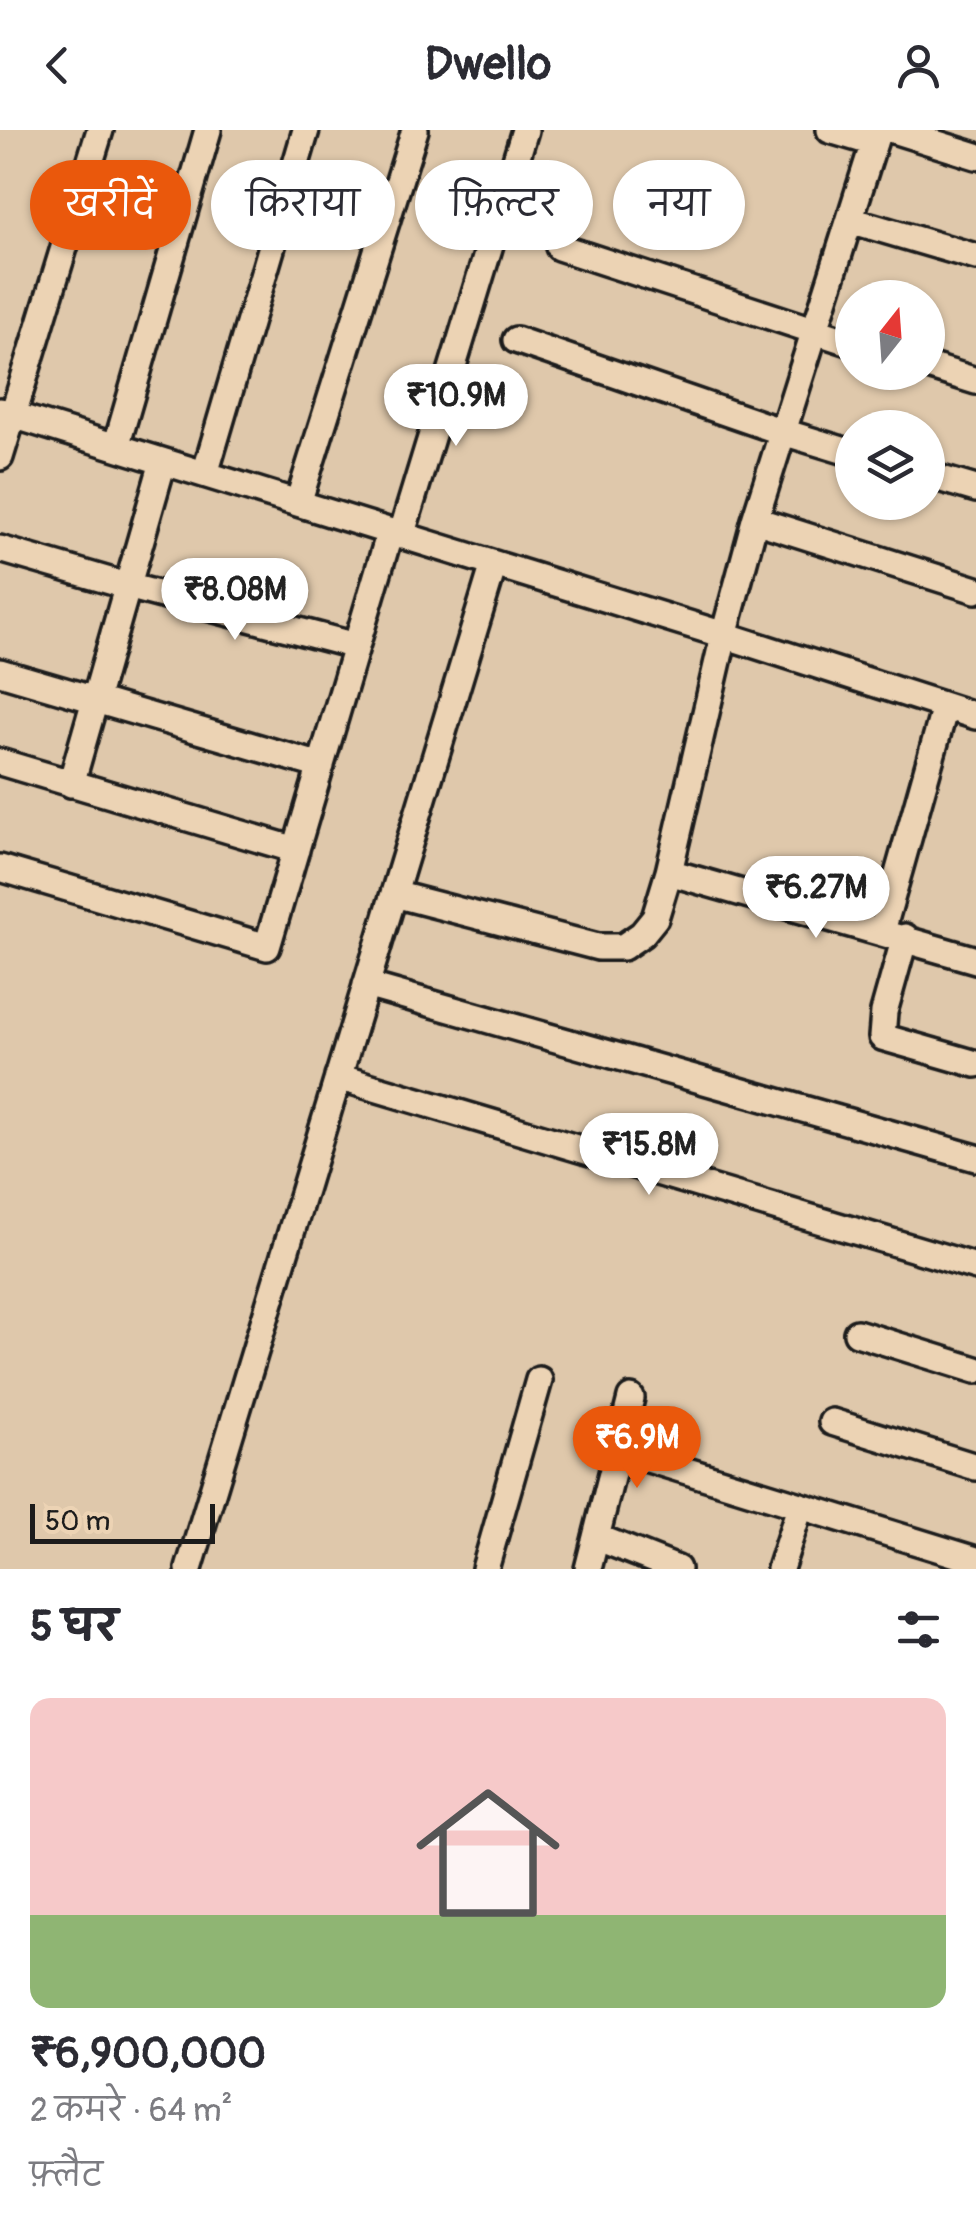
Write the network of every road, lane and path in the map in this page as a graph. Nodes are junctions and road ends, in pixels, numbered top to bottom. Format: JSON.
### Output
{"nodes":[{"id":1,"x":100,"y":130,"type":"edge"},
{"id":2,"x":208,"y":130,"type":"edge"},
{"id":3,"x":306,"y":130,"type":"edge"},
{"id":4,"x":415,"y":130,"type":"edge"},
{"id":5,"x":525,"y":130,"type":"edge"},
{"id":6,"x":830,"y":130,"type":"edge"},
{"id":7,"x":882,"y":134,"type":"edge"},
{"id":8,"x":976,"y":156,"type":"edge"},
{"id":9,"x":850,"y":220,"type":"junction"},
{"id":10,"x":569,"y":250,"type":"edge"},
{"id":11,"x":976,"y":257,"type":"edge"},
{"id":12,"x":814,"y":332,"type":"junction"},
{"id":13,"x":835,"y":338,"type":"edge"},
{"id":14,"x":516,"y":340,"type":"dead end"},
{"id":15,"x":945,"y":371,"type":"edge"},
{"id":16,"x":976,"y":380,"type":"edge"},
{"id":17,"x":6,"y":413,"type":"edge"},
{"id":18,"x":783,"y":432,"type":"junction"},
{"id":19,"x":116,"y":447,"type":"junction"},
{"id":20,"x":835,"y":448,"type":"edge"},
{"id":21,"x":0,"y":457,"type":"edge"},
{"id":22,"x":163,"y":462,"type":"junction"},
{"id":23,"x":204,"y":474,"type":"junction"},
{"id":24,"x":945,"y":480,"type":"edge"},
{"id":25,"x":976,"y":489,"type":"edge"},
{"id":26,"x":298,"y":504,"type":"junction"},
{"id":27,"x":755,"y":520,"type":"junction"},
{"id":28,"x":396,"y":534,"type":"junction"},
{"id":29,"x":0,"y":548,"type":"edge"},
{"id":30,"x":494,"y":564,"type":"junction"},
{"id":31,"x":127,"y":586,"type":"junction"},
{"id":32,"x":976,"y":590,"type":"edge"},
{"id":33,"x":724,"y":635,"type":"junction"},
{"id":34,"x":356,"y":646,"type":"junction"},
{"id":35,"x":0,"y":672,"type":"edge"},
{"id":36,"x":94,"y":699,"type":"junction"},
{"id":37,"x":946,"y":707,"type":"junction"},
{"id":38,"x":976,"y":716,"type":"edge"},
{"id":39,"x":0,"y":762,"type":"edge"},
{"id":40,"x":321,"y":766,"type":"junction"},
{"id":41,"x":71,"y":784,"type":"junction"},
{"id":42,"x":296,"y":850,"type":"junction"},
{"id":43,"x":0,"y":868,"type":"edge"},
{"id":44,"x":670,"y":872,"type":"junction"},
{"id":45,"x":394,"y":894,"type":"junction"},
{"id":46,"x":894,"y":934,"type":"junction"},
{"id":47,"x":976,"y":960,"type":"edge"},
{"id":48,"x":366,"y":985,"type":"junction"},
{"id":49,"x":976,"y":1064,"type":"edge"},
{"id":50,"x":338,"y":1077,"type":"junction"},
{"id":51,"x":976,"y":1158,"type":"edge"},
{"id":52,"x":976,"y":1267,"type":"edge"},
{"id":53,"x":856,"y":1333,"type":"dead end"},
{"id":54,"x":976,"y":1370,"type":"edge"},
{"id":55,"x":539,"y":1380,"type":"dead end"},
{"id":56,"x":631,"y":1398,"type":"dead end"},
{"id":57,"x":832,"y":1422,"type":"dead end"},
{"id":58,"x":619,"y":1450,"type":"junction"},
{"id":59,"x":976,"y":1467,"type":"edge"},
{"id":60,"x":800,"y":1507,"type":"junction"},
{"id":61,"x":596,"y":1537,"type":"junction"},
{"id":62,"x":976,"y":1560,"type":"edge"},
{"id":63,"x":189,"y":1569,"type":"edge"},
{"id":64,"x":484,"y":1569,"type":"edge"},
{"id":65,"x":588,"y":1569,"type":"edge"},
{"id":66,"x":677,"y":1569,"type":"edge"},
{"id":67,"x":780,"y":1569,"type":"edge"}],
"edges":[{"from":1,"to":17,"type":"street"},
{"from":2,"to":19,"type":"street"},
{"from":3,"to":23,"type":"street"},
{"from":4,"to":26,"type":"street"},
{"from":5,"to":28,"type":"street"},
{"from":6,"to":7,"type":"street"},
{"from":7,"to":8,"type":"street"},
{"from":7,"to":9,"type":"street"},
{"from":9,"to":11,"type":"street"},
{"from":9,"to":12,"type":"street"},
{"from":10,"to":12,"type":"street"},
{"from":12,"to":13,"type":"street"},
{"from":12,"to":18,"type":"street"},
{"from":14,"to":18,"type":"street"},
{"from":15,"to":16,"type":"street"},
{"from":17,"to":19,"type":"street"},
{"from":17,"to":21,"type":"street"},
{"from":18,"to":20,"type":"street"},
{"from":18,"to":27,"type":"street"},
{"from":19,"to":22,"type":"street"},
{"from":22,"to":23,"type":"street"},
{"from":22,"to":31,"type":"street"},
{"from":23,"to":26,"type":"street"},
{"from":24,"to":25,"type":"street"},
{"from":26,"to":28,"type":"street"},
{"from":27,"to":32,"type":"street"},
{"from":27,"to":33,"type":"street"},
{"from":28,"to":30,"type":"street"},
{"from":28,"to":34,"type":"street"},
{"from":29,"to":31,"type":"street"},
{"from":30,"to":33,"type":"street"},
{"from":30,"to":45,"type":"street"},
{"from":31,"to":34,"type":"street"},
{"from":31,"to":36,"type":"street"},
{"from":33,"to":37,"type":"street"},
{"from":33,"to":44,"type":"street"},
{"from":34,"to":40,"type":"street"},
{"from":35,"to":36,"type":"street"},
{"from":36,"to":40,"type":"street"},
{"from":36,"to":41,"type":"street"},
{"from":37,"to":38,"type":"street"},
{"from":37,"to":46,"type":"street"},
{"from":39,"to":41,"type":"street"},
{"from":40,"to":42,"type":"street"},
{"from":41,"to":42,"type":"street"},
{"from":42,"to":43,"type":"street"},
{"from":44,"to":45,"type":"street"},
{"from":44,"to":46,"type":"street"},
{"from":45,"to":48,"type":"street"},
{"from":46,"to":47,"type":"street"},
{"from":46,"to":49,"type":"street"},
{"from":48,"to":50,"type":"street"},
{"from":48,"to":51,"type":"street"},
{"from":50,"to":52,"type":"street"},
{"from":50,"to":63,"type":"street"},
{"from":53,"to":54,"type":"street"},
{"from":55,"to":64,"type":"street"},
{"from":56,"to":58,"type":"street"},
{"from":57,"to":59,"type":"street"},
{"from":58,"to":60,"type":"street"},
{"from":58,"to":61,"type":"street"},
{"from":60,"to":62,"type":"street"},
{"from":60,"to":67,"type":"street"},
{"from":61,"to":65,"type":"street"},
{"from":61,"to":66,"type":"street"}]}
